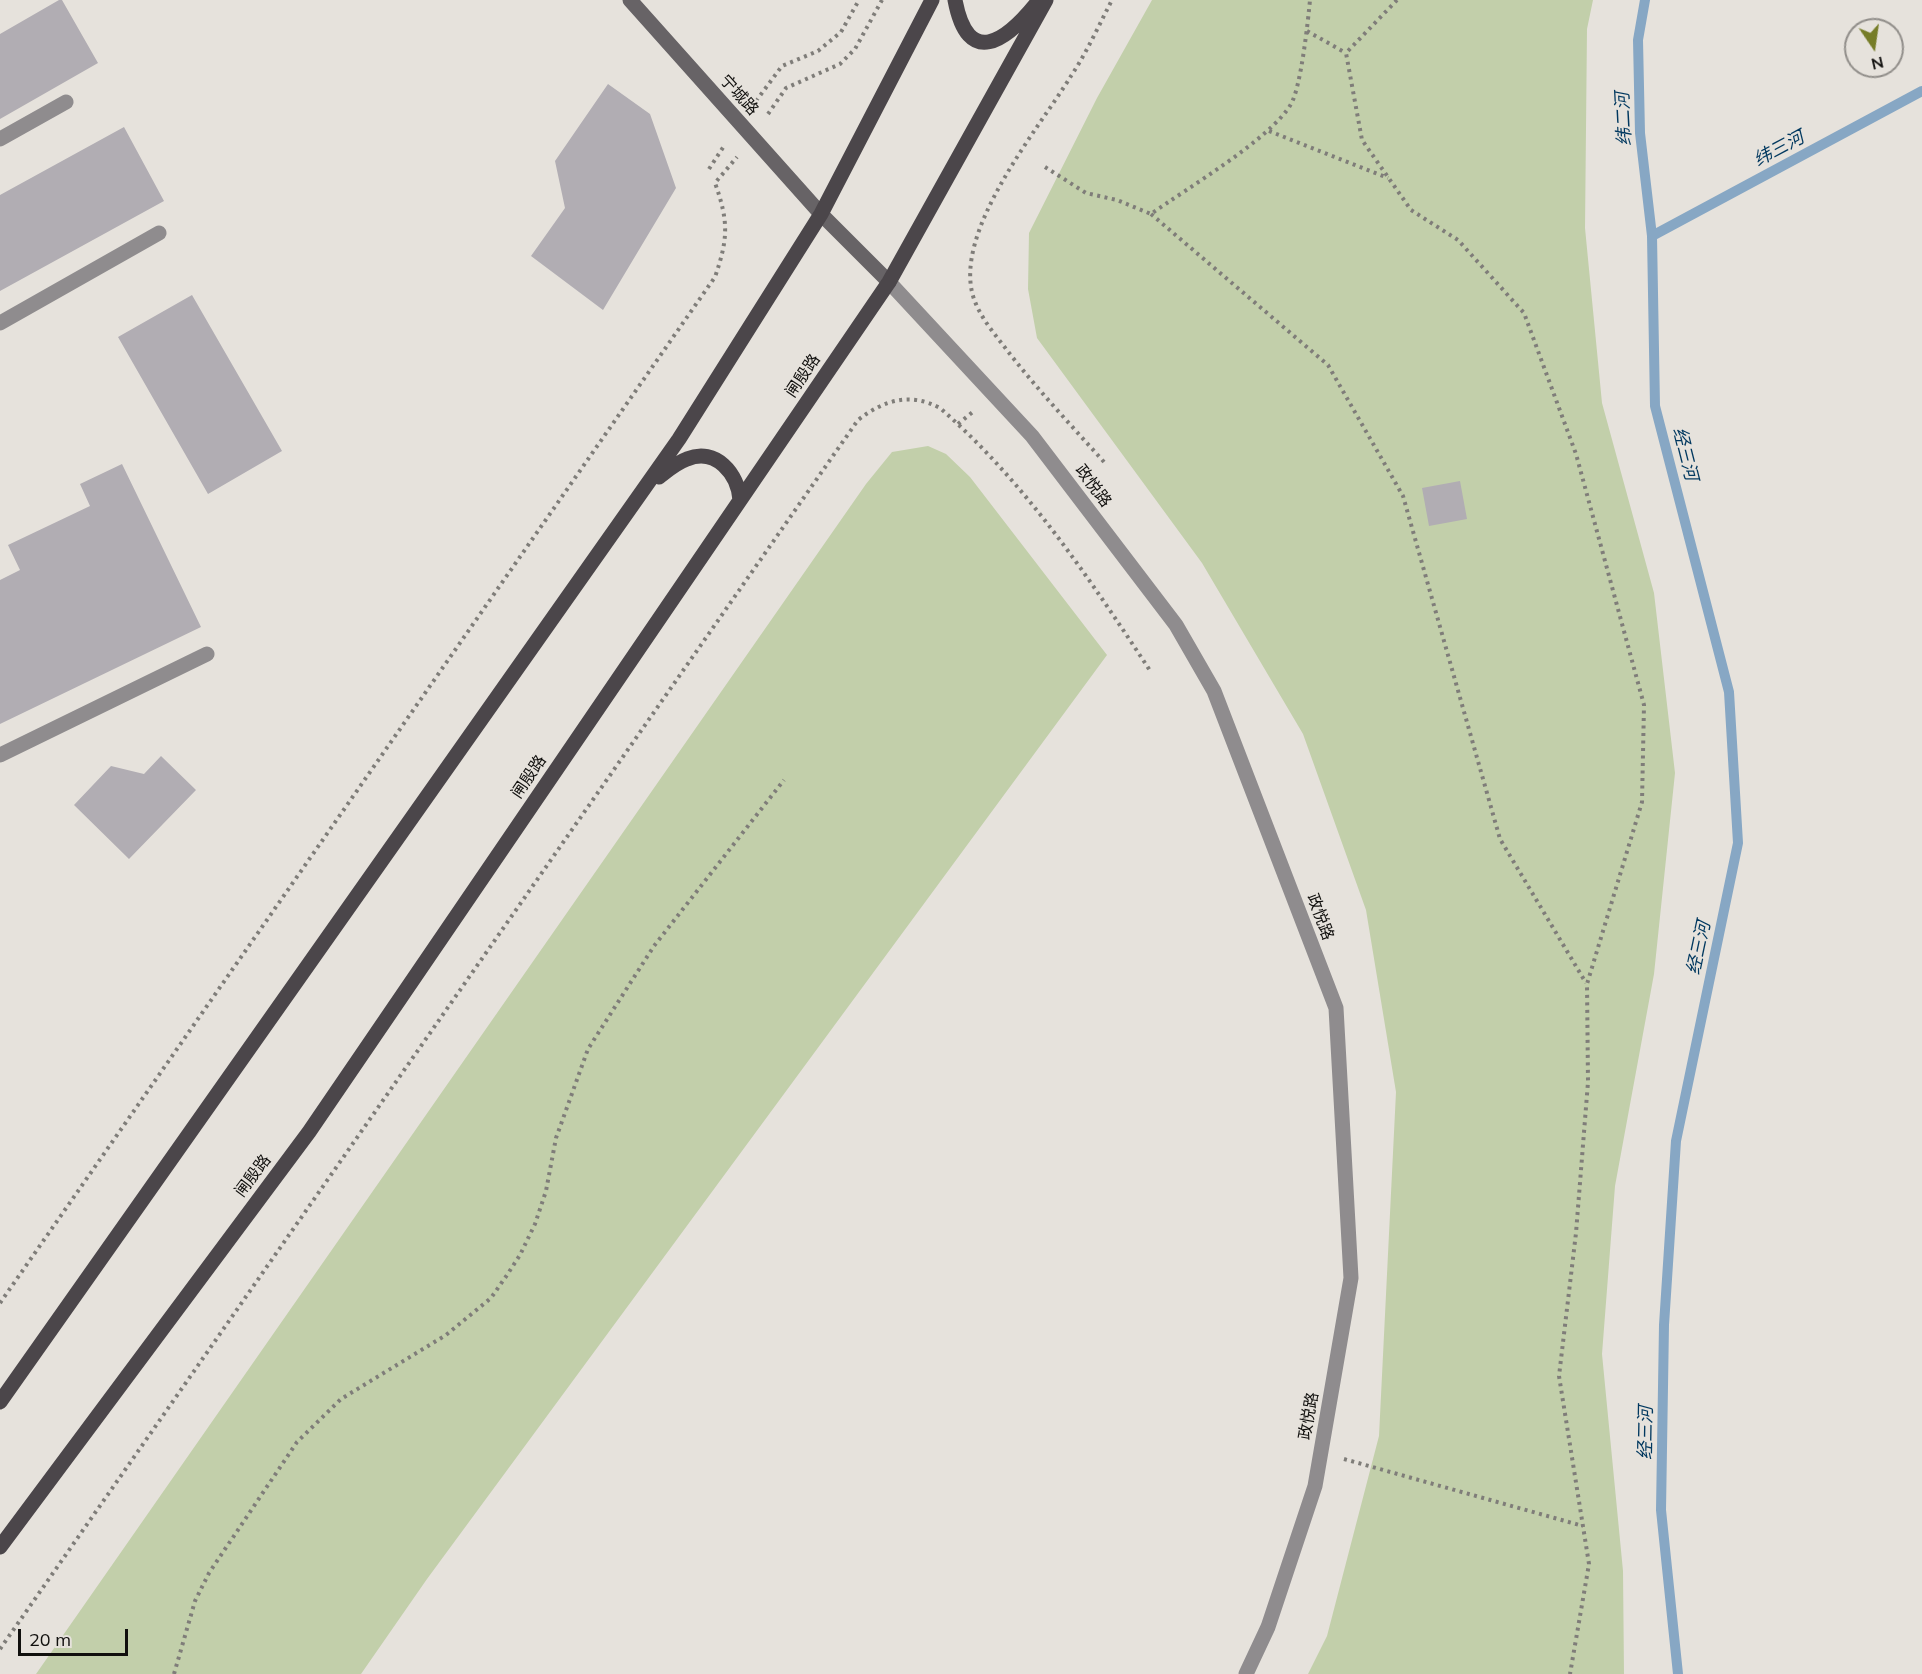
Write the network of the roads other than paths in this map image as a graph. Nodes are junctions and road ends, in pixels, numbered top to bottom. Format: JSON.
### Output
{"nodes":[{"id":1,"x":630,"y":0,"type":"edge"},
{"id":2,"x":932,"y":0,"type":"edge"},
{"id":3,"x":955,"y":0,"type":"edge"},
{"id":4,"x":1039,"y":0,"type":"edge"},
{"id":5,"x":1046,"y":0,"type":"edge"},
{"id":6,"x":66,"y":102,"type":"dead end"},
{"id":7,"x":0,"y":139,"type":"edge"},
{"id":8,"x":821,"y":214,"type":"junction"},
{"id":9,"x":159,"y":233,"type":"dead end"},
{"id":10,"x":889,"y":282,"type":"junction"},
{"id":11,"x":0,"y":323,"type":"edge"},
{"id":12,"x":647,"y":485,"type":"junction"},
{"id":13,"x":740,"y":500,"type":"junction"},
{"id":14,"x":207,"y":654,"type":"dead end"},
{"id":15,"x":0,"y":755,"type":"edge"},
{"id":16,"x":0,"y":1402,"type":"edge"},
{"id":17,"x":0,"y":1547,"type":"edge"},
{"id":18,"x":1246,"y":1674,"type":"edge"}],
"edges":[{"from":1,"to":8,"type":"street","name":"宁城路"},
{"from":2,"to":8,"type":"main road"},
{"from":3,"to":4,"type":"main road"},
{"from":5,"to":10,"type":"main road","name":"闸殷路"},
{"from":6,"to":7,"type":"street"},
{"from":8,"to":10,"type":"street","name":"宁城路"},
{"from":8,"to":12,"type":"main road"},
{"from":9,"to":11,"type":"street"},
{"from":10,"to":13,"type":"main road","name":"闸殷路"},
{"from":10,"to":18,"type":"street","name":"政悦路"},
{"from":12,"to":13,"type":"main road"},
{"from":12,"to":16,"type":"main road"},
{"from":13,"to":17,"type":"main road","name":"闸殷路"},
{"from":14,"to":15,"type":"street"}]}
